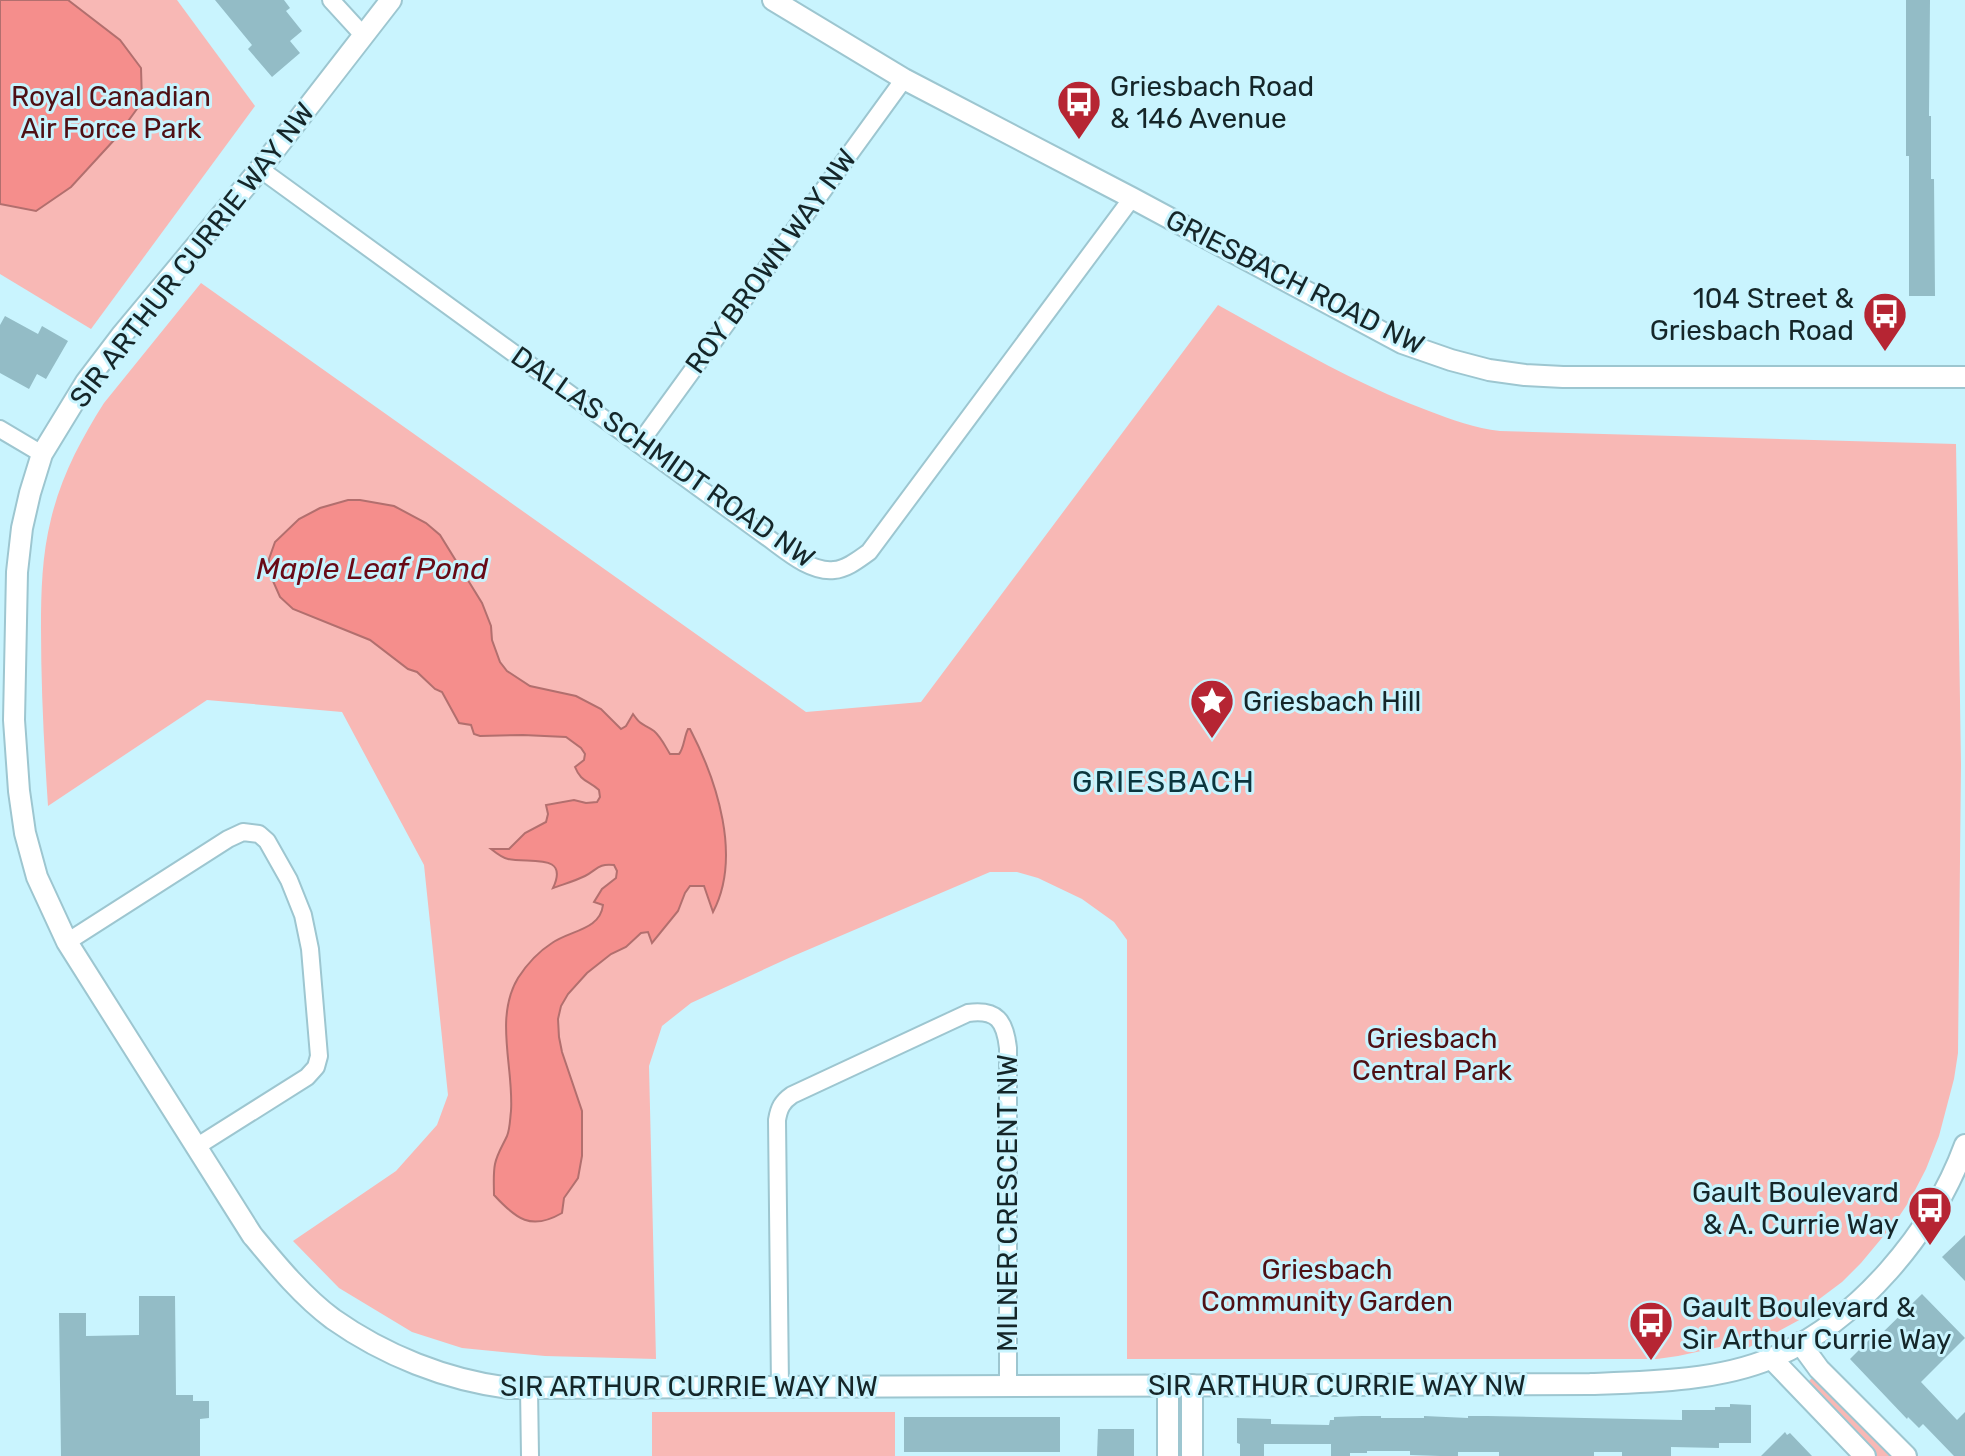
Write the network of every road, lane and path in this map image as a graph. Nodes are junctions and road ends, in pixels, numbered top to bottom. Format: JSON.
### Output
{"nodes":[{"id":1,"x":331,"y":0,"type":"edge"},
{"id":2,"x":391,"y":0,"type":"edge"},
{"id":3,"x":773,"y":0,"type":"edge"},
{"id":4,"x":363,"y":35,"type":"junction"},
{"id":5,"x":904,"y":79,"type":"junction"},
{"id":6,"x":260,"y":169,"type":"junction"},
{"id":7,"x":1132,"y":198,"type":"junction"},
{"id":8,"x":1965,"y":377,"type":"edge"},
{"id":9,"x":0,"y":429,"type":"edge"},
{"id":10,"x":639,"y":444,"type":"junction"},
{"id":11,"x":42,"y":454,"type":"junction"},
{"id":12,"x":7,"y":696,"type":"edge"},
{"id":13,"x":7,"y":720,"type":"edge"},
{"id":14,"x":67,"y":942,"type":"junction"},
{"id":15,"x":1965,"y":1145,"type":"edge"},
{"id":16,"x":196,"y":1147,"type":"junction"},
{"id":17,"x":1800,"y":1343,"type":"junction"},
{"id":18,"x":1771,"y":1358,"type":"junction"},
{"id":19,"x":1168,"y":1385,"type":"junction"},
{"id":20,"x":1192,"y":1385,"type":"junction"},
{"id":21,"x":1008,"y":1386,"type":"junction"},
{"id":22,"x":780,"y":1387,"type":"junction"},
{"id":23,"x":529,"y":1388,"type":"junction"},
{"id":24,"x":530,"y":1456,"type":"edge"},
{"id":25,"x":1168,"y":1456,"type":"edge"},
{"id":26,"x":1192,"y":1456,"type":"edge"},
{"id":27,"x":1865,"y":1456,"type":"edge"},
{"id":28,"x":1906,"y":1456,"type":"edge"}],
"edges":[{"from":1,"to":4,"type":"street"},
{"from":2,"to":4,"type":"street","name":"SIR ARTHUR CURRIE WAY NW"},
{"from":3,"to":5,"type":"street","name":"GRIESBACH ROAD NW"},
{"from":4,"to":6,"type":"street","name":"SIR ARTHUR CURRIE WAY NW"},
{"from":5,"to":7,"type":"street","name":"GRIESBACH ROAD NW"},
{"from":5,"to":10,"type":"street","name":"ROY BROWN WAY NW"},
{"from":6,"to":10,"type":"street","name":"DALLAS SCHMIDT ROAD NW"},
{"from":6,"to":11,"type":"street","name":"SIR ARTHUR CURRIE WAY NW"},
{"from":7,"to":8,"type":"street","name":"GRIESBACH ROAD NW"},
{"from":7,"to":10,"type":"street","name":"DALLAS SCHMIDT ROAD NW"},
{"from":9,"to":11,"type":"street"},
{"from":11,"to":12,"type":"street","name":"SIR ARTHUR CURRIE WAY NW"},
{"from":12,"to":13,"type":"street","name":"SIR ARTHUR CURRIE WAY NW"},
{"from":13,"to":14,"type":"street","name":"SIR ARTHUR CURRIE WAY NW"},
{"from":14,"to":16,"type":"street","name":"SIR ARTHUR CURRIE WAY NW"},
{"from":14,"to":16,"type":"street"},
{"from":15,"to":17,"type":"street","name":"SIR ARTHUR CURRIE WAY NW"},
{"from":16,"to":23,"type":"street","name":"SIR ARTHUR CURRIE WAY NW"},
{"from":17,"to":18,"type":"street","name":"SIR ARTHUR CURRIE WAY NW"},
{"from":17,"to":28,"type":"street"},
{"from":18,"to":20,"type":"street","name":"SIR ARTHUR CURRIE WAY NW"},
{"from":18,"to":27,"type":"street"},
{"from":19,"to":20,"type":"street","name":"SIR ARTHUR CURRIE WAY NW"},
{"from":19,"to":21,"type":"street","name":"SIR ARTHUR CURRIE WAY NW"},
{"from":19,"to":25,"type":"street"},
{"from":20,"to":26,"type":"street"},
{"from":21,"to":22,"type":"street","name":"SIR ARTHUR CURRIE WAY NW"},
{"from":21,"to":22,"type":"street","name":"MILNER CRESCENT NW"},
{"from":22,"to":23,"type":"street","name":"SIR ARTHUR CURRIE WAY NW"},
{"from":23,"to":24,"type":"street"}]}
